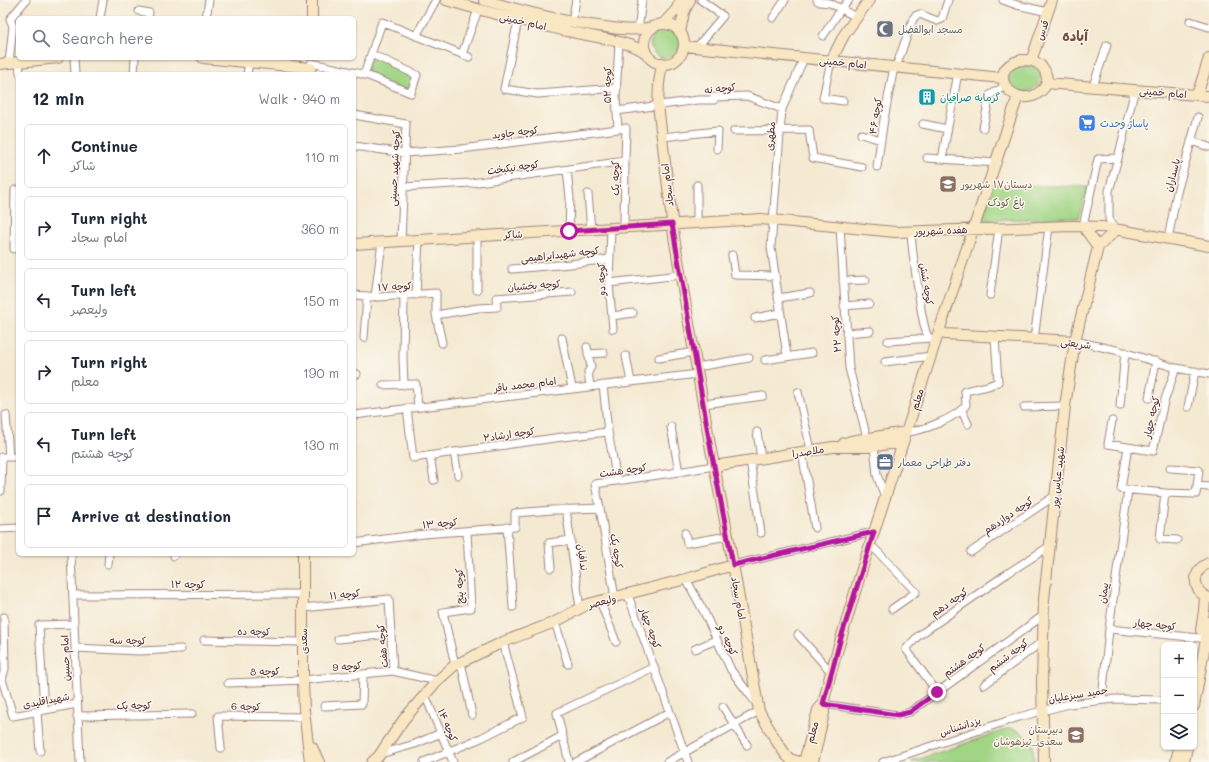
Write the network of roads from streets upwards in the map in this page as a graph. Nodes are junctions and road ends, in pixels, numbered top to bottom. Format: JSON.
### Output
{"nodes":[{"id":1,"x":26,"y":0,"type":"edge"},
{"id":2,"x":103,"y":0,"type":"edge"},
{"id":3,"x":209,"y":0,"type":"edge"},
{"id":4,"x":312,"y":0,"type":"edge"},
{"id":5,"x":436,"y":0,"type":"edge"},
{"id":6,"x":446,"y":0,"type":"edge"},
{"id":7,"x":484,"y":0,"type":"edge"},
{"id":8,"x":576,"y":0,"type":"edge"},
{"id":9,"x":642,"y":0,"type":"edge"},
{"id":10,"x":681,"y":0,"type":"edge"},
{"id":11,"x":690,"y":0,"type":"edge"},
{"id":12,"x":701,"y":0,"type":"edge"},
{"id":13,"x":785,"y":0,"type":"edge"},
{"id":14,"x":817,"y":0,"type":"edge"},
{"id":15,"x":849,"y":0,"type":"edge"},
{"id":16,"x":869,"y":0,"type":"edge"},
{"id":17,"x":948,"y":0,"type":"edge"},
{"id":18,"x":1003,"y":0,"type":"edge"},
{"id":19,"x":1052,"y":0,"type":"edge"},
{"id":20,"x":841,"y":9,"type":"junction"},
{"id":21,"x":478,"y":10,"type":"junction"},
{"id":22,"x":139,"y":11,"type":"dead end"},
{"id":23,"x":1048,"y":12,"type":"junction"},
{"id":24,"x":100,"y":16,"type":"edge"},
{"id":25,"x":148,"y":16,"type":"edge"},
{"id":26,"x":206,"y":16,"type":"edge"},
{"id":27,"x":312,"y":16,"type":"edge"},
{"id":28,"x":856,"y":17,"type":"junction"},
{"id":29,"x":773,"y":18,"type":"dead end"},
{"id":30,"x":518,"y":20,"type":"junction"},
{"id":31,"x":572,"y":22,"type":"junction"},
{"id":32,"x":1190,"y":22,"type":"dead end"},
{"id":33,"x":659,"y":25,"type":"junction"},
{"id":34,"x":1209,"y":27,"type":"edge"},
{"id":35,"x":638,"y":30,"type":"junction"},
{"id":36,"x":680,"y":32,"type":"junction"},
{"id":37,"x":416,"y":36,"type":"junction"},
{"id":38,"x":823,"y":36,"type":"dead end"},
{"id":39,"x":619,"y":42,"type":"junction"},
{"id":40,"x":1106,"y":45,"type":"dead end"},
{"id":41,"x":684,"y":46,"type":"junction"},
{"id":42,"x":697,"y":48,"type":"junction"},
{"id":43,"x":646,"y":53,"type":"junction"},
{"id":44,"x":371,"y":54,"type":"junction"},
{"id":45,"x":462,"y":54,"type":"junction"},
{"id":46,"x":469,"y":57,"type":"dead end"},
{"id":47,"x":804,"y":58,"type":"junction"},
{"id":48,"x":1209,"y":58,"type":"edge"},
{"id":49,"x":38,"y":60,"type":"edge"},
{"id":50,"x":74,"y":60,"type":"edge"},
{"id":51,"x":135,"y":60,"type":"edge"},
{"id":52,"x":226,"y":60,"type":"edge"},
{"id":53,"x":831,"y":61,"type":"junction"},
{"id":54,"x":1031,"y":61,"type":"junction"},
{"id":55,"x":249,"y":62,"type":"junction"},
{"id":56,"x":9,"y":63,"type":"edge"},
{"id":57,"x":662,"y":63,"type":"junction"},
{"id":58,"x":311,"y":66,"type":"edge"},
{"id":59,"x":895,"y":67,"type":"junction"},
{"id":60,"x":18,"y":72,"type":"edge"},
{"id":61,"x":75,"y":72,"type":"edge"},
{"id":62,"x":134,"y":72,"type":"edge"},
{"id":63,"x":248,"y":72,"type":"edge"},
{"id":64,"x":346,"y":72,"type":"edge"},
{"id":65,"x":958,"y":73,"type":"junction"},
{"id":66,"x":356,"y":74,"type":"edge"},
{"id":67,"x":364,"y":75,"type":"junction"},
{"id":68,"x":1004,"y":82,"type":"junction"},
{"id":69,"x":1046,"y":82,"type":"junction"},
{"id":70,"x":1093,"y":86,"type":"junction"},
{"id":71,"x":616,"y":88,"type":"junction"},
{"id":72,"x":1135,"y":89,"type":"junction"},
{"id":73,"x":1197,"y":95,"type":"junction"},
{"id":74,"x":1018,"y":96,"type":"junction"},
{"id":75,"x":1209,"y":96,"type":"edge"},
{"id":76,"x":843,"y":101,"type":"dead end"},
{"id":77,"x":658,"y":105,"type":"junction"},
{"id":78,"x":782,"y":109,"type":"junction"},
{"id":79,"x":617,"y":111,"type":"junction"},
{"id":80,"x":356,"y":115,"type":"edge"},
{"id":81,"x":1198,"y":117,"type":"dead end"},
{"id":82,"x":923,"y":124,"type":"dead end"},
{"id":83,"x":626,"y":128,"type":"joint"},
{"id":84,"x":983,"y":128,"type":"dead end"},
{"id":85,"x":618,"y":129,"type":"junction"},
{"id":86,"x":947,"y":129,"type":"junction"},
{"id":87,"x":780,"y":130,"type":"junction"},
{"id":88,"x":734,"y":131,"type":"dead end"},
{"id":89,"x":861,"y":134,"type":"dead end"},
{"id":90,"x":662,"y":137,"type":"junction"},
{"id":91,"x":881,"y":140,"type":"junction"},
{"id":92,"x":1191,"y":141,"type":"junction"},
{"id":93,"x":356,"y":146,"type":"edge"},
{"id":94,"x":1209,"y":147,"type":"edge"},
{"id":95,"x":718,"y":149,"type":"dead end"},
{"id":96,"x":405,"y":153,"type":"junction"},
{"id":97,"x":927,"y":158,"type":"dead end"},
{"id":98,"x":1118,"y":158,"type":"junction"},
{"id":99,"x":942,"y":159,"type":"junction"},
{"id":100,"x":625,"y":161,"type":"junction"},
{"id":101,"x":997,"y":163,"type":"junction"},
{"id":102,"x":862,"y":167,"type":"dead end"},
{"id":103,"x":877,"y":167,"type":"dead end"},
{"id":104,"x":567,"y":170,"type":"junction"},
{"id":105,"x":697,"y":185,"type":"dead end"},
{"id":106,"x":403,"y":187,"type":"junction"},
{"id":107,"x":16,"y":190,"type":"edge"},
{"id":108,"x":588,"y":194,"type":"dead end"},
{"id":109,"x":773,"y":220,"type":"junction"},
{"id":110,"x":697,"y":223,"type":"junction"},
{"id":111,"x":672,"y":224,"type":"junction"},
{"id":112,"x":1083,"y":226,"type":"junction"},
{"id":113,"x":624,"y":227,"type":"junction"},
{"id":114,"x":840,"y":227,"type":"junction"},
{"id":115,"x":1049,"y":227,"type":"junction"},
{"id":116,"x":611,"y":228,"type":"junction"},
{"id":117,"x":999,"y":228,"type":"junction"},
{"id":118,"x":975,"y":229,"type":"junction"},
{"id":119,"x":591,"y":230,"type":"junction"},
{"id":120,"x":1116,"y":230,"type":"junction"},
{"id":121,"x":569,"y":231,"type":"junction"},
{"id":122,"x":911,"y":231,"type":"junction"},
{"id":123,"x":477,"y":236,"type":"junction"},
{"id":124,"x":1168,"y":239,"type":"junction"},
{"id":125,"x":419,"y":240,"type":"junction"},
{"id":126,"x":401,"y":241,"type":"junction"},
{"id":127,"x":382,"y":242,"type":"junction"},
{"id":128,"x":356,"y":244,"type":"edge"},
{"id":129,"x":1209,"y":246,"type":"edge"},
{"id":130,"x":1098,"y":247,"type":"junction"},
{"id":131,"x":14,"y":249,"type":"dead end"},
{"id":132,"x":732,"y":255,"type":"dead end"},
{"id":133,"x":610,"y":259,"type":"junction"},
{"id":134,"x":512,"y":269,"type":"dead end"},
{"id":135,"x":680,"y":275,"type":"junction"},
{"id":136,"x":775,"y":276,"type":"junction"},
{"id":137,"x":866,"y":280,"type":"dead end"},
{"id":138,"x":843,"y":281,"type":"junction"},
{"id":139,"x":609,"y":283,"type":"junction"},
{"id":140,"x":476,"y":290,"type":"dead end"},
{"id":141,"x":572,"y":292,"type":"dead end"},
{"id":142,"x":810,"y":293,"type":"dead end"},
{"id":143,"x":416,"y":294,"type":"junction"},
{"id":144,"x":356,"y":295,"type":"edge"},
{"id":145,"x":990,"y":295,"type":"dead end"},
{"id":146,"x":404,"y":296,"type":"junction"},
{"id":147,"x":371,"y":297,"type":"junction"},
{"id":148,"x":778,"y":298,"type":"junction"},
{"id":149,"x":869,"y":304,"type":"dead end"},
{"id":150,"x":844,"y":306,"type":"junction"},
{"id":151,"x":633,"y":313,"type":"dead end"},
{"id":152,"x":780,"y":313,"type":"junction"},
{"id":153,"x":436,"y":316,"type":"junction"},
{"id":154,"x":612,"y":316,"type":"junction"},
{"id":155,"x":755,"y":318,"type":"dead end"},
{"id":156,"x":614,"y":329,"type":"dead end"},
{"id":157,"x":870,"y":331,"type":"dead end"},
{"id":158,"x":846,"y":333,"type":"junction"},
{"id":159,"x":935,"y":336,"type":"junction"},
{"id":160,"x":995,"y":336,"type":"junction"},
{"id":161,"x":364,"y":338,"type":"dead end"},
{"id":162,"x":562,"y":338,"type":"dead end"},
{"id":163,"x":1034,"y":339,"type":"junction"},
{"id":164,"x":1075,"y":341,"type":"junction"},
{"id":165,"x":888,"y":342,"type":"dead end"},
{"id":166,"x":442,"y":343,"type":"dead end"},
{"id":167,"x":694,"y":352,"type":"junction"},
{"id":168,"x":1125,"y":352,"type":"junction"},
{"id":169,"x":604,"y":353,"type":"dead end"},
{"id":170,"x":812,"y":353,"type":"dead end"},
{"id":171,"x":626,"y":356,"type":"dead end"},
{"id":172,"x":787,"y":356,"type":"junction"},
{"id":173,"x":931,"y":356,"type":"junction"},
{"id":174,"x":659,"y":358,"type":"dead end"},
{"id":175,"x":749,"y":358,"type":"dead end"},
{"id":176,"x":765,"y":360,"type":"dead end"},
{"id":177,"x":1156,"y":361,"type":"junction"},
{"id":178,"x":885,"y":362,"type":"dead end"},
{"id":179,"x":1176,"y":368,"type":"junction"},
{"id":180,"x":697,"y":370,"type":"junction"},
{"id":181,"x":1195,"y":371,"type":"junction"},
{"id":182,"x":1209,"y":374,"type":"edge"},
{"id":183,"x":631,"y":382,"type":"junction"},
{"id":184,"x":404,"y":385,"type":"junction"},
{"id":185,"x":603,"y":385,"type":"junction"},
{"id":186,"x":383,"y":386,"type":"dead end"},
{"id":187,"x":590,"y":386,"type":"junction"},
{"id":188,"x":572,"y":388,"type":"junction"},
{"id":189,"x":798,"y":392,"type":"dead end"},
{"id":190,"x":762,"y":396,"type":"dead end"},
{"id":191,"x":1149,"y":398,"type":"dead end"},
{"id":192,"x":704,"y":404,"type":"junction"},
{"id":193,"x":1065,"y":406,"type":"junction"},
{"id":194,"x":1120,"y":406,"type":"dead end"},
{"id":195,"x":418,"y":407,"type":"junction"},
{"id":196,"x":1024,"y":407,"type":"dead end"},
{"id":197,"x":1188,"y":407,"type":"dead end"},
{"id":198,"x":407,"y":408,"type":"junction"},
{"id":199,"x":962,"y":411,"type":"junction"},
{"id":200,"x":6,"y":415,"type":"dead end"},
{"id":201,"x":356,"y":415,"type":"edge"},
{"id":202,"x":1112,"y":421,"type":"dead end"},
{"id":203,"x":968,"y":424,"type":"dead end"},
{"id":204,"x":671,"y":427,"type":"dead end"},
{"id":205,"x":608,"y":432,"type":"junction"},
{"id":206,"x":756,"y":432,"type":"dead end"},
{"id":207,"x":906,"y":432,"type":"junction"},
{"id":208,"x":870,"y":442,"type":"junction"},
{"id":209,"x":903,"y":442,"type":"junction"},
{"id":210,"x":1128,"y":447,"type":"junction"},
{"id":211,"x":807,"y":451,"type":"junction"},
{"id":212,"x":454,"y":452,"type":"junction"},
{"id":213,"x":430,"y":456,"type":"junction"},
{"id":214,"x":3,"y":457,"type":"edge"},
{"id":215,"x":16,"y":457,"type":"edge"},
{"id":216,"x":761,"y":458,"type":"junction"},
{"id":217,"x":750,"y":460,"type":"junction"},
{"id":218,"x":714,"y":466,"type":"junction"},
{"id":219,"x":1170,"y":468,"type":"dead end"},
{"id":220,"x":679,"y":472,"type":"junction"},
{"id":221,"x":458,"y":475,"type":"dead end"},
{"id":222,"x":434,"y":480,"type":"dead end"},
{"id":223,"x":617,"y":480,"type":"junction"},
{"id":224,"x":1197,"y":486,"type":"junction"},
{"id":225,"x":1209,"y":486,"type":"edge"},
{"id":226,"x":1124,"y":489,"type":"junction"},
{"id":227,"x":1,"y":491,"type":"dead end"},
{"id":228,"x":1165,"y":494,"type":"junction"},
{"id":229,"x":1056,"y":495,"type":"junction"},
{"id":230,"x":884,"y":497,"type":"junction"},
{"id":231,"x":600,"y":508,"type":"junction"},
{"id":232,"x":566,"y":509,"type":"junction"},
{"id":233,"x":507,"y":527,"type":"junction"},
{"id":234,"x":0,"y":528,"type":"edge"},
{"id":235,"x":16,"y":528,"type":"edge"},
{"id":236,"x":815,"y":528,"type":"dead end"},
{"id":237,"x":467,"y":531,"type":"junction"},
{"id":238,"x":874,"y":532,"type":"junction"},
{"id":239,"x":685,"y":533,"type":"dead end"},
{"id":240,"x":761,"y":533,"type":"dead end"},
{"id":241,"x":728,"y":536,"type":"junction"},
{"id":242,"x":571,"y":540,"type":"junction"},
{"id":243,"x":1177,"y":540,"type":"dead end"},
{"id":244,"x":356,"y":543,"type":"edge"},
{"id":245,"x":869,"y":546,"type":"junction"},
{"id":246,"x":1050,"y":546,"type":"junction"},
{"id":247,"x":971,"y":552,"type":"dead end"},
{"id":248,"x":71,"y":556,"type":"edge"},
{"id":249,"x":109,"y":556,"type":"edge"},
{"id":250,"x":303,"y":556,"type":"edge"},
{"id":251,"x":1209,"y":563,"type":"edge"},
{"id":252,"x":108,"y":564,"type":"dead end"},
{"id":253,"x":733,"y":565,"type":"junction"},
{"id":254,"x":551,"y":568,"type":"dead end"},
{"id":255,"x":686,"y":579,"type":"junction"},
{"id":256,"x":303,"y":594,"type":"junction"},
{"id":257,"x":73,"y":595,"type":"junction"},
{"id":258,"x":628,"y":595,"type":"junction"},
{"id":259,"x":615,"y":598,"type":"junction"},
{"id":260,"x":1207,"y":598,"type":"edge"},
{"id":261,"x":389,"y":600,"type":"joint"},
{"id":262,"x":600,"y":601,"type":"junction"},
{"id":263,"x":513,"y":607,"type":"dead end"},
{"id":264,"x":303,"y":608,"type":"junction"},
{"id":265,"x":580,"y":608,"type":"junction"},
{"id":266,"x":892,"y":609,"type":"dead end"},
{"id":267,"x":1044,"y":615,"type":"junction"},
{"id":268,"x":4,"y":616,"type":"dead end"},
{"id":269,"x":555,"y":622,"type":"junction"},
{"id":270,"x":1209,"y":622,"type":"edge"},
{"id":271,"x":74,"y":624,"type":"junction"},
{"id":272,"x":1108,"y":629,"type":"junction"},
{"id":273,"x":391,"y":634,"type":"junction"},
{"id":274,"x":798,"y":635,"type":"dead end"},
{"id":275,"x":1200,"y":638,"type":"junction"},
{"id":276,"x":338,"y":639,"type":"dead end"},
{"id":277,"x":204,"y":640,"type":"dead end"},
{"id":278,"x":716,"y":640,"type":"junction"},
{"id":279,"x":1043,"y":641,"type":"junction"},
{"id":280,"x":303,"y":642,"type":"junction"},
{"id":281,"x":503,"y":642,"type":"junction"},
{"id":282,"x":616,"y":642,"type":"dead end"},
{"id":283,"x":74,"y":648,"type":"junction"},
{"id":284,"x":182,"y":649,"type":"dead end"},
{"id":285,"x":695,"y":649,"type":"dead end"},
{"id":286,"x":1197,"y":652,"type":"edge"},
{"id":287,"x":458,"y":663,"type":"junction"},
{"id":288,"x":568,"y":664,"type":"dead end"},
{"id":289,"x":654,"y":667,"type":"junction"},
{"id":290,"x":393,"y":671,"type":"junction"},
{"id":291,"x":831,"y":672,"type":"junction"},
{"id":292,"x":363,"y":674,"type":"junction"},
{"id":293,"x":1,"y":680,"type":"edge"},
{"id":294,"x":303,"y":680,"type":"junction"},
{"id":295,"x":437,"y":681,"type":"junction"},
{"id":296,"x":228,"y":682,"type":"dead end"},
{"id":297,"x":984,"y":685,"type":"dead end"},
{"id":298,"x":1197,"y":689,"type":"edge"},
{"id":299,"x":937,"y":692,"type":"junction"},
{"id":300,"x":425,"y":695,"type":"junction"},
{"id":301,"x":1102,"y":700,"type":"junction"},
{"id":302,"x":1161,"y":700,"type":"edge"},
{"id":303,"x":77,"y":704,"type":"junction"},
{"id":304,"x":823,"y":704,"type":"junction"},
{"id":305,"x":324,"y":706,"type":"dead end"},
{"id":306,"x":723,"y":707,"type":"dead end"},
{"id":307,"x":758,"y":707,"type":"junction"},
{"id":308,"x":1043,"y":710,"type":"junction"},
{"id":309,"x":41,"y":711,"type":"junction"},
{"id":310,"x":670,"y":712,"type":"junction"},
{"id":311,"x":192,"y":714,"type":"dead end"},
{"id":312,"x":472,"y":715,"type":"dead end"},
{"id":313,"x":77,"y":716,"type":"junction"},
{"id":314,"x":305,"y":717,"type":"junction"},
{"id":315,"x":735,"y":725,"type":"junction"},
{"id":316,"x":306,"y":728,"type":"junction"},
{"id":317,"x":441,"y":733,"type":"junction"},
{"id":318,"x":562,"y":736,"type":"junction"},
{"id":319,"x":747,"y":745,"type":"dead end"},
{"id":320,"x":221,"y":748,"type":"dead end"},
{"id":321,"x":1178,"y":750,"type":"edge"},
{"id":322,"x":1186,"y":750,"type":"edge"},
{"id":323,"x":40,"y":751,"type":"dead end"},
{"id":324,"x":448,"y":751,"type":"junction"},
{"id":325,"x":685,"y":753,"type":"junction"},
{"id":326,"x":377,"y":759,"type":"edge"},
{"id":327,"x":80,"y":762,"type":"edge"},
{"id":328,"x":310,"y":762,"type":"edge"},
{"id":329,"x":319,"y":762,"type":"edge"},
{"id":330,"x":424,"y":762,"type":"edge"},
{"id":331,"x":453,"y":762,"type":"edge"},
{"id":332,"x":513,"y":762,"type":"edge"},
{"id":333,"x":569,"y":762,"type":"edge"},
{"id":334,"x":576,"y":762,"type":"edge"},
{"id":335,"x":666,"y":762,"type":"edge"},
{"id":336,"x":688,"y":762,"type":"edge"},
{"id":337,"x":800,"y":762,"type":"edge"},
{"id":338,"x":804,"y":762,"type":"edge"},
{"id":339,"x":813,"y":762,"type":"edge"},
{"id":340,"x":883,"y":762,"type":"edge"},
{"id":341,"x":1044,"y":762,"type":"edge"},
{"id":342,"x":1176,"y":762,"type":"edge"},
{"id":343,"x":1184,"y":762,"type":"edge"}],
"edges":[{"from":1,"to":56,"type":"street"},
{"from":2,"to":24,"type":"street"},
{"from":3,"to":26,"type":"street"},
{"from":4,"to":27,"type":"street"},
{"from":5,"to":37,"type":"street"},
{"from":6,"to":21,"type":"street","name":"امام خمینی"},
{"from":7,"to":31,"type":"street","name":"امام خمینی"},
{"from":8,"to":31,"type":"street"},
{"from":9,"to":35,"type":"street"},
{"from":10,"to":33,"type":"street"},
{"from":11,"to":36,"type":"street"},
{"from":12,"to":42,"type":"street"},
{"from":13,"to":29,"type":"street"},
{"from":14,"to":20,"type":"street"},
{"from":15,"to":20,"type":"street"},
{"from":16,"to":28,"type":"street"},
{"from":17,"to":59,"type":"street","name":"کوچه ۴۶"},
{"from":18,"to":23,"type":"street"},
{"from":19,"to":23,"type":"street","name":"قدس"},
{"from":20,"to":28,"type":"street"},
{"from":20,"to":38,"type":"street"},
{"from":21,"to":30,"type":"street","name":"امام خمینی"},
{"from":21,"to":45,"type":"street"},
{"from":22,"to":25,"type":"street"},
{"from":23,"to":54,"type":"street","name":"قدس"},
{"from":28,"to":53,"type":"street"},
{"from":30,"to":39,"type":"street","name":"امام خمینی"},
{"from":30,"to":71,"type":"street"},
{"from":31,"to":35,"type":"street","name":"امام خمینی"},
{"from":32,"to":34,"type":"street"},
{"from":33,"to":35,"type":"street","name":"امام خمینی"},
{"from":33,"to":36,"type":"street"},
{"from":33,"to":43,"type":"street"},
{"from":36,"to":41,"type":"street"},
{"from":37,"to":44,"type":"street"},
{"from":37,"to":45,"type":"street"},
{"from":39,"to":43,"type":"street","name":"امام خمینی"},
{"from":39,"to":71,"type":"street","name":"کوچه ۵۲"},
{"from":40,"to":70,"type":"street"},
{"from":41,"to":42,"type":"street","name":"امام خمینی"},
{"from":41,"to":57,"type":"street"},
{"from":42,"to":47,"type":"street","name":"امام خمینی"},
{"from":43,"to":57,"type":"street"},
{"from":44,"to":67,"type":"street"},
{"from":44,"to":67,"type":"street"},
{"from":45,"to":46,"type":"street"},
{"from":47,"to":53,"type":"street","name":"امام خمینی"},
{"from":47,"to":78,"type":"street","name":"مطهری"},
{"from":48,"to":73,"type":"street"},
{"from":49,"to":56,"type":"street"},
{"from":50,"to":61,"type":"street"},
{"from":51,"to":62,"type":"street"},
{"from":52,"to":55,"type":"street"},
{"from":53,"to":59,"type":"street","name":"امام خمینی"},
{"from":53,"to":76,"type":"street"},
{"from":54,"to":68,"type":"street"},
{"from":54,"to":69,"type":"street"},
{"from":55,"to":58,"type":"street"},
{"from":55,"to":63,"type":"street"},
{"from":56,"to":60,"type":"street"},
{"from":57,"to":77,"type":"street","name":"امام سجاد"},
{"from":58,"to":64,"type":"street"},
{"from":59,"to":65,"type":"street","name":"امام خمینی"},
{"from":59,"to":91,"type":"street","name":"کوچه ۴۶"},
{"from":65,"to":68,"type":"street","name":"امام خمینی"},
{"from":65,"to":86,"type":"street"},
{"from":66,"to":67,"type":"street"},
{"from":68,"to":74,"type":"street"},
{"from":68,"to":84,"type":"street"},
{"from":69,"to":70,"type":"street","name":"امام خمینی"},
{"from":69,"to":74,"type":"street"},
{"from":70,"to":72,"type":"street","name":"امام خمینی"},
{"from":71,"to":79,"type":"street","name":"کوچه ۵۲"},
{"from":72,"to":73,"type":"street","name":"امام خمینی"},
{"from":72,"to":98,"type":"street"},
{"from":73,"to":75,"type":"street","name":"امام خمینی"},
{"from":74,"to":101,"type":"street","name":"معلم"},
{"from":77,"to":78,"type":"street","name":"کوچه نه"},
{"from":77,"to":79,"type":"street","name":"کوچه نه"},
{"from":77,"to":90,"type":"street","name":"امام سجاد"},
{"from":78,"to":87,"type":"street","name":"مطهری"},
{"from":79,"to":85,"type":"street","name":"کوچه ۵۲"},
{"from":80,"to":96,"type":"street","name":"کوچه شهید حسینی"},
{"from":81,"to":92,"type":"street","name":"پاسداران"},
{"from":82,"to":86,"type":"street"},
{"from":83,"to":85,"type":"street","name":"کوچه جاوید"},
{"from":83,"to":100,"type":"street","name":"کوچه یک"},
{"from":85,"to":96,"type":"street","name":"کوچه جاوید"},
{"from":86,"to":99,"type":"street"},
{"from":87,"to":88,"type":"street"},
{"from":87,"to":102,"type":"street"},
{"from":87,"to":109,"type":"street","name":"مطهری"},
{"from":89,"to":91,"type":"street"},
{"from":90,"to":95,"type":"street"},
{"from":90,"to":111,"type":"street","name":"امام سجاد"},
{"from":91,"to":103,"type":"street","name":"کوچه ۴۶"},
{"from":92,"to":94,"type":"street"},
{"from":92,"to":124,"type":"street","name":"پاسداران"},
{"from":93,"to":96,"type":"street","name":"کوچه جاوید"},
{"from":96,"to":106,"type":"street","name":"کوچه شهید حسینی"},
{"from":97,"to":99,"type":"street"},
{"from":98,"to":112,"type":"street"},
{"from":98,"to":120,"type":"street"},
{"from":99,"to":101,"type":"street"},
{"from":100,"to":104,"type":"street","name":"کوچه نیکبخت"},
{"from":100,"to":113,"type":"street","name":"کوچه یک"},
{"from":101,"to":118,"type":"street","name":"معلم"},
{"from":104,"to":106,"type":"street","name":"کوچه نیکبخت"},
{"from":104,"to":121,"type":"street"},
{"from":105,"to":110,"type":"street"},
{"from":106,"to":126,"type":"street","name":"کوچه شهید حسینی"},
{"from":107,"to":131,"type":"street"},
{"from":108,"to":119,"type":"street"},
{"from":109,"to":110,"type":"street","name":"هفده شهریور"},
{"from":109,"to":114,"type":"street","name":"هفده شهریور"},
{"from":109,"to":136,"type":"street","name":"مطهری"},
{"from":110,"to":111,"type":"street","name":"هفده شهریور"},
{"from":111,"to":113,"type":"street","name":"شاکر"},
{"from":111,"to":135,"type":"street","name":"امام سجاد"},
{"from":112,"to":115,"type":"street","name":"هفده شهریور"},
{"from":112,"to":120,"type":"street","name":"هفده شهریور"},
{"from":112,"to":130,"type":"street"},
{"from":113,"to":116,"type":"street","name":"شاکر"},
{"from":114,"to":122,"type":"street","name":"هفده شهریور"},
{"from":114,"to":138,"type":"street","name":"کوچه ۲۲"},
{"from":115,"to":117,"type":"street","name":"هفده شهریور"},
{"from":115,"to":163,"type":"street"},
{"from":116,"to":119,"type":"street","name":"شاکر"},
{"from":116,"to":133,"type":"street","name":"کوچه دو"},
{"from":117,"to":118,"type":"street","name":"هفده شهریور"},
{"from":117,"to":145,"type":"street"},
{"from":118,"to":122,"type":"street","name":"هفده شهریور"},
{"from":118,"to":159,"type":"street","name":"معلم"},
{"from":119,"to":121,"type":"street","name":"شاکر"},
{"from":120,"to":124,"type":"street","name":"هفده شهریور"},
{"from":120,"to":130,"type":"street"},
{"from":121,"to":123,"type":"street","name":"شاکر"},
{"from":122,"to":159,"type":"street","name":"کوچه شش"},
{"from":123,"to":125,"type":"street","name":"شاکر"},
{"from":123,"to":140,"type":"street"},
{"from":124,"to":129,"type":"street","name":"هفده شهریور"},
{"from":125,"to":126,"type":"street","name":"شاکر"},
{"from":125,"to":143,"type":"street"},
{"from":126,"to":127,"type":"street","name":"شاکر"},
{"from":127,"to":128,"type":"street","name":"شاکر"},
{"from":127,"to":147,"type":"street"},
{"from":130,"to":164,"type":"street","name":"شهید عباس پور"},
{"from":132,"to":136,"type":"street"},
{"from":133,"to":134,"type":"street","name":"کوچه شهیدایراهیمی"},
{"from":133,"to":139,"type":"street","name":"کوچه دو"},
{"from":135,"to":139,"type":"street"},
{"from":135,"to":167,"type":"street","name":"امام سجاد"},
{"from":136,"to":148,"type":"street","name":"مطهری"},
{"from":137,"to":138,"type":"street"},
{"from":138,"to":150,"type":"street","name":"کوچه ۲۲"},
{"from":139,"to":154,"type":"street","name":"کوچه دو"},
{"from":141,"to":153,"type":"street","name":"کوچه بخشیان"},
{"from":142,"to":148,"type":"street"},
{"from":143,"to":146,"type":"street","name":"کوچه ۱۷"},
{"from":143,"to":153,"type":"street","name":"کوچه ۱۷"},
{"from":144,"to":147,"type":"street","name":"کوچه ۱۷"},
{"from":146,"to":147,"type":"street","name":"کوچه ۱۷"},
{"from":146,"to":184,"type":"street"},
{"from":147,"to":161,"type":"street"},
{"from":148,"to":152,"type":"street","name":"مطهری"},
{"from":149,"to":150,"type":"street"},
{"from":150,"to":158,"type":"street","name":"کوچه ۲۲"},
{"from":151,"to":154,"type":"street"},
{"from":152,"to":155,"type":"street"},
{"from":152,"to":172,"type":"street","name":"مطهری"},
{"from":153,"to":166,"type":"street"},
{"from":154,"to":156,"type":"street","name":"کوچه دو"},
{"from":157,"to":158,"type":"street"},
{"from":158,"to":208,"type":"street","name":"کوچه ۲۲"},
{"from":159,"to":160,"type":"street","name":"شریعتی"},
{"from":159,"to":165,"type":"street"},
{"from":159,"to":173,"type":"street","name":"معلم"},
{"from":160,"to":163,"type":"street","name":"شریعتی"},
{"from":160,"to":199,"type":"street"},
{"from":162,"to":188,"type":"street"},
{"from":163,"to":164,"type":"street","name":"شریعتی"},
{"from":164,"to":168,"type":"street","name":"شریعتی"},
{"from":164,"to":193,"type":"street","name":"شهید عباس پور"},
{"from":167,"to":174,"type":"street"},
{"from":167,"to":180,"type":"street","name":"امام سجاد"},
{"from":168,"to":177,"type":"street","name":"شریعتی"},
{"from":168,"to":194,"type":"street"},
{"from":169,"to":187,"type":"street"},
{"from":170,"to":172,"type":"street"},
{"from":171,"to":183,"type":"street"},
{"from":172,"to":176,"type":"street"},
{"from":173,"to":178,"type":"street"},
{"from":173,"to":207,"type":"street","name":"معلم"},
{"from":175,"to":180,"type":"street"},
{"from":177,"to":179,"type":"street","name":"شریعتی"},
{"from":177,"to":191,"type":"street"},
{"from":179,"to":181,"type":"street","name":"شریعتی"},
{"from":179,"to":210,"type":"street","name":"کوجه چهار"},
{"from":180,"to":183,"type":"street","name":"امام محمد باقر"},
{"from":180,"to":192,"type":"street","name":"امام سجاد"},
{"from":181,"to":182,"type":"street","name":"شریعتی"},
{"from":181,"to":197,"type":"street"},
{"from":183,"to":185,"type":"street","name":"امام محمد باقر"},
{"from":184,"to":186,"type":"street"},
{"from":184,"to":195,"type":"street"},
{"from":185,"to":187,"type":"street","name":"امام محمد باقر"},
{"from":185,"to":205,"type":"street"},
{"from":187,"to":188,"type":"street","name":"امام محمد باقر"},
{"from":188,"to":195,"type":"street","name":"امام محمد باقر"},
{"from":189,"to":211,"type":"street"},
{"from":190,"to":192,"type":"street"},
{"from":192,"to":218,"type":"street","name":"امام سجاد"},
{"from":193,"to":196,"type":"street"},
{"from":193,"to":229,"type":"street","name":"شهید عباس پور"},
{"from":195,"to":198,"type":"street","name":"امام محمد باقر"},
{"from":198,"to":201,"type":"street","name":"امام محمد باقر"},
{"from":198,"to":213,"type":"street","name":"کوچه ارشاد۲"},
{"from":199,"to":203,"type":"street"},
{"from":199,"to":207,"type":"street"},
{"from":200,"to":214,"type":"street"},
{"from":202,"to":210,"type":"street","name":"کوجه چهار"},
{"from":204,"to":220,"type":"street"},
{"from":205,"to":212,"type":"street","name":"کوچه ارشاد۲"},
{"from":205,"to":223,"type":"street"},
{"from":206,"to":216,"type":"street"},
{"from":207,"to":208,"type":"street"},
{"from":207,"to":209,"type":"street","name":"معلم"},
{"from":208,"to":209,"type":"street"},
{"from":208,"to":211,"type":"street","name":"ملاصدرا"},
{"from":208,"to":230,"type":"street"},
{"from":209,"to":230,"type":"street","name":"معلم"},
{"from":210,"to":226,"type":"street","name":"پیمان"},
{"from":211,"to":216,"type":"street","name":"ملاصدرا"},
{"from":211,"to":236,"type":"street"},
{"from":212,"to":213,"type":"street","name":"کوچه ارشاد۲"},
{"from":212,"to":221,"type":"street"},
{"from":213,"to":222,"type":"street"},
{"from":214,"to":215,"type":"street"},
{"from":214,"to":227,"type":"street"},
{"from":216,"to":217,"type":"street","name":"ملاصدرا"},
{"from":217,"to":218,"type":"street","name":"ملاصدرا"},
{"from":217,"to":240,"type":"street"},
{"from":218,"to":220,"type":"street","name":"کوچه هشت"},
{"from":218,"to":241,"type":"street","name":"امام سجاد"},
{"from":219,"to":224,"type":"street"},
{"from":220,"to":223,"type":"street","name":"کوچه هشت"},
{"from":223,"to":231,"type":"street","name":"کوچه هشت"},
{"from":224,"to":225,"type":"street"},
{"from":224,"to":228,"type":"street"},
{"from":226,"to":228,"type":"street"},
{"from":226,"to":272,"type":"street","name":"پیمان"},
{"from":228,"to":243,"type":"street"},
{"from":229,"to":246,"type":"street","name":"شهید عباس پور"},
{"from":229,"to":247,"type":"street","name":"کوچه دوازدهم"},
{"from":230,"to":238,"type":"street","name":"معلم"},
{"from":231,"to":232,"type":"street"},
{"from":231,"to":259,"type":"street","name":"کوچه یک"},
{"from":232,"to":233,"type":"street"},
{"from":232,"to":242,"type":"street","name":"ندافیان"},
{"from":233,"to":237,"type":"street","name":"کوچه ۱۳"},
{"from":233,"to":263,"type":"street"},
{"from":234,"to":235,"type":"street"},
{"from":237,"to":244,"type":"street","name":"کوچه ۱۳"},
{"from":237,"to":287,"type":"street","name":"کوچه پنج"},
{"from":238,"to":245,"type":"street","name":"معلم"},
{"from":238,"to":253,"type":"street","name":"ولیعصر"},
{"from":239,"to":241,"type":"street"},
{"from":241,"to":253,"type":"street","name":"امام سجاد"},
{"from":242,"to":254,"type":"street"},
{"from":242,"to":265,"type":"street","name":"ندافیان"},
{"from":245,"to":266,"type":"street"},
{"from":245,"to":291,"type":"street","name":"معلم"},
{"from":246,"to":267,"type":"street","name":"شهید عباس پور"},
{"from":246,"to":299,"type":"street","name":"کوچه دهم"},
{"from":248,"to":257,"type":"street","name":"امام حسین"},
{"from":249,"to":252,"type":"street"},
{"from":250,"to":256,"type":"street","name":"سعدی"},
{"from":251,"to":260,"type":"street"},
{"from":253,"to":255,"type":"street","name":"ولیعصر"},
{"from":253,"to":307,"type":"street","name":"امام سجاد"},
{"from":255,"to":258,"type":"street","name":"ولیعصر"},
{"from":255,"to":278,"type":"street","name":"کوچه دو"},
{"from":256,"to":257,"type":"street","name":"کوچه ۱۲"},
{"from":256,"to":264,"type":"street","name":"سعدی"},
{"from":257,"to":271,"type":"street","name":"امام حسین"},
{"from":258,"to":259,"type":"street","name":"ولیعصر"},
{"from":258,"to":289,"type":"street","name":"کوچه چهار"},
{"from":259,"to":262,"type":"street","name":"ولیعصر"},
{"from":260,"to":275,"type":"street"},
{"from":261,"to":264,"type":"street","name":"کوچه ۱۱"},
{"from":261,"to":273,"type":"street","name":"کوچه هفت"},
{"from":262,"to":265,"type":"street","name":"ولیعصر"},
{"from":262,"to":282,"type":"street"},
{"from":264,"to":280,"type":"street","name":"سعدی"},
{"from":265,"to":269,"type":"street","name":"ولیعصر"},
{"from":267,"to":279,"type":"street","name":"شهید عباس پور"},
{"from":267,"to":299,"type":"street","name":"کوچه هشتم"},
{"from":268,"to":293,"type":"street"},
{"from":269,"to":281,"type":"street","name":"ولیعصر"},
{"from":269,"to":288,"type":"street"},
{"from":270,"to":298,"type":"street"},
{"from":271,"to":283,"type":"street","name":"امام حسین"},
{"from":271,"to":309,"type":"street"},
{"from":272,"to":275,"type":"street","name":"کوچه چهار"},
{"from":272,"to":301,"type":"street","name":"پیمان"},
{"from":273,"to":276,"type":"street"},
{"from":273,"to":290,"type":"street","name":"کوچه هفت"},
{"from":274,"to":291,"type":"street"},
{"from":275,"to":286,"type":"street"},
{"from":277,"to":280,"type":"street","name":"کوچه ده"},
{"from":278,"to":285,"type":"street"},
{"from":278,"to":307,"type":"street","name":"کوچه دو"},
{"from":279,"to":297,"type":"street","name":"کوجه ششم"},
{"from":279,"to":308,"type":"street","name":"شهید عباس پور"},
{"from":280,"to":294,"type":"street","name":"سعدی"},
{"from":281,"to":287,"type":"street","name":"ولیعصر"},
{"from":281,"to":324,"type":"street"},
{"from":283,"to":284,"type":"street","name":"کوچه سه"},
{"from":283,"to":303,"type":"street","name":"امام حسین"},
{"from":287,"to":295,"type":"street","name":"ولیعصر"},
{"from":287,"to":312,"type":"street"},
{"from":289,"to":310,"type":"street","name":"کوچه چهار"},
{"from":289,"to":318,"type":"street"},
{"from":290,"to":292,"type":"street","name":"کوچه 9"},
{"from":290,"to":295,"type":"street","name":"کوچه هفت"},
{"from":291,"to":304,"type":"street","name":"معلم"},
{"from":292,"to":294,"type":"street","name":"کوچه 9"},
{"from":292,"to":305,"type":"street"},
{"from":293,"to":309,"type":"street","name":"شهیداقلیدی"},
{"from":294,"to":296,"type":"street","name":"کوچه 8"},
{"from":294,"to":314,"type":"street","name":"سعدی"},
{"from":295,"to":300,"type":"street","name":"ولیعصر"},
{"from":299,"to":304,"type":"street","name":"کوچه هشتم"},
{"from":300,"to":317,"type":"street","name":"کوچه ۱۴"},
{"from":300,"to":326,"type":"street","name":"ولیعصر"},
{"from":301,"to":302,"type":"street","name":"حمید سبزعلیان"},
{"from":301,"to":308,"type":"street","name":"حمید سبزعلیان"},
{"from":303,"to":309,"type":"street","name":"شهیداقلیدی"},
{"from":303,"to":313,"type":"street","name":"امام حسین"},
{"from":304,"to":338,"type":"street","name":"معلم"},
{"from":304,"to":339,"type":"street","name":"معلم"},
{"from":306,"to":315,"type":"street"},
{"from":307,"to":315,"type":"street"},
{"from":307,"to":337,"type":"street","name":"امام سجاد"},
{"from":308,"to":340,"type":"street","name":"یزدانشناس"},
{"from":308,"to":341,"type":"street","name":"شهید عباس پور"},
{"from":309,"to":323,"type":"street"},
{"from":310,"to":325,"type":"street","name":"کوچه چهار"},
{"from":310,"to":334,"type":"street"},
{"from":311,"to":313,"type":"street","name":"کوچه یک"},
{"from":313,"to":327,"type":"street","name":"امام حسین"},
{"from":314,"to":316,"type":"street","name":"سعدی"},
{"from":314,"to":320,"type":"street","name":"کوچه 6"},
{"from":315,"to":319,"type":"street"},
{"from":315,"to":325,"type":"street"},
{"from":316,"to":328,"type":"street","name":"سعدی"},
{"from":316,"to":329,"type":"street","name":"سعدی"},
{"from":317,"to":324,"type":"street","name":"کوچه ۱۴"},
{"from":317,"to":326,"type":"street"},
{"from":318,"to":332,"type":"street"},
{"from":318,"to":333,"type":"street"},
{"from":321,"to":342,"type":"street"},
{"from":322,"to":343,"type":"street"},
{"from":324,"to":330,"type":"street"},
{"from":324,"to":331,"type":"street","name":"کوچه ۱۴"},
{"from":325,"to":335,"type":"street"},
{"from":325,"to":336,"type":"street","name":"کوچه چهار"}]}
